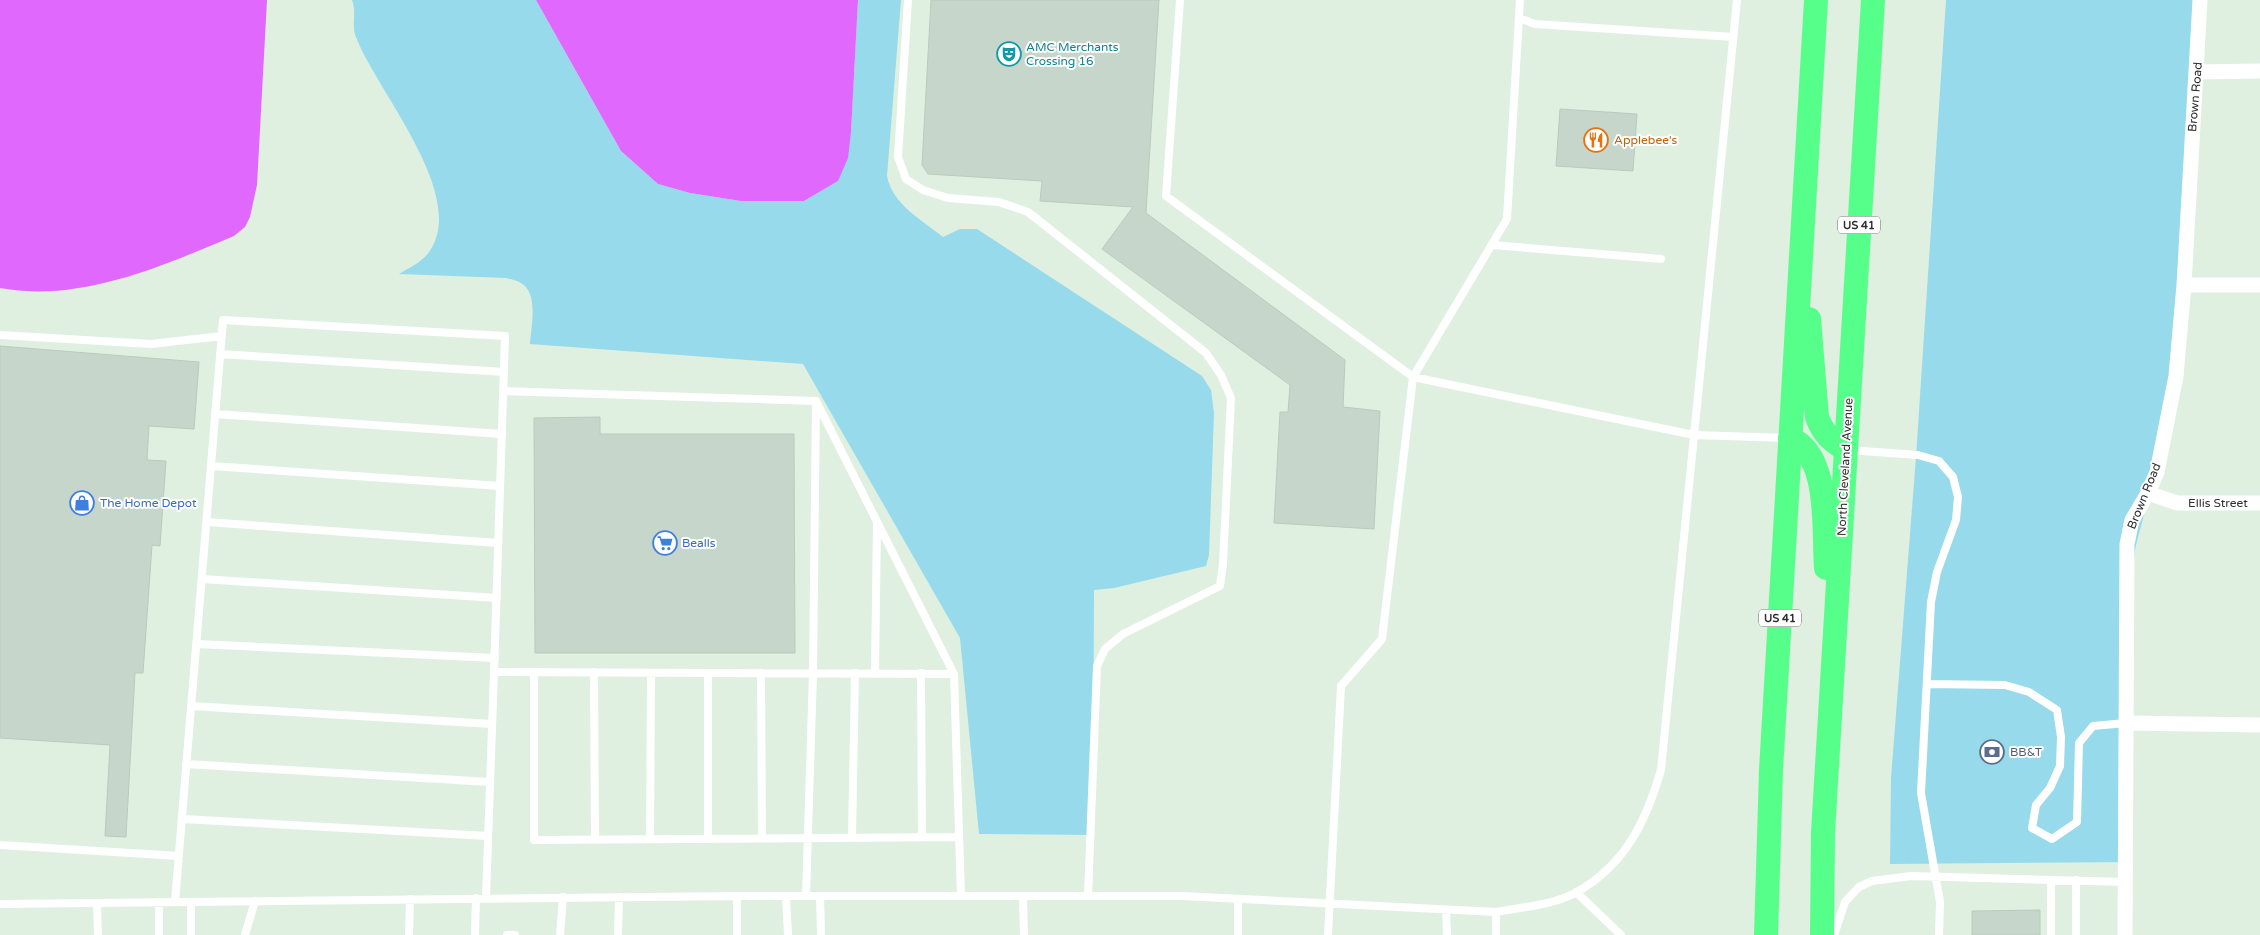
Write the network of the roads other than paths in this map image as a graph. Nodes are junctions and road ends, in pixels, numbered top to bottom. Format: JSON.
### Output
{"nodes":[{"id":1,"x":908,"y":0,"type":"edge"},
{"id":2,"x":1180,"y":0,"type":"edge"},
{"id":3,"x":1520,"y":0,"type":"edge"},
{"id":4,"x":1737,"y":0,"type":"edge"},
{"id":5,"x":1816,"y":0,"type":"edge"},
{"id":6,"x":1873,"y":0,"type":"edge"},
{"id":7,"x":2200,"y":0,"type":"edge"},
{"id":8,"x":1520,"y":18,"type":"junction"},
{"id":9,"x":1733,"y":37,"type":"junction"},
{"id":10,"x":2260,"y":71,"type":"edge"},
{"id":11,"x":2197,"y":72,"type":"junction"},
{"id":12,"x":1802,"y":232,"type":"junction"},
{"id":13,"x":1492,"y":245,"type":"junction"},
{"id":14,"x":1661,"y":259,"type":"dead end"},
{"id":15,"x":2184,"y":285,"type":"junction"},
{"id":16,"x":2260,"y":286,"type":"edge"},
{"id":17,"x":0,"y":335,"type":"edge"},
{"id":18,"x":222,"y":336,"type":"junction"},
{"id":19,"x":220,"y":354,"type":"junction"},
{"id":20,"x":504,"y":372,"type":"junction"},
{"id":21,"x":1413,"y":377,"type":"junction"},
{"id":22,"x":503,"y":391,"type":"junction"},
{"id":23,"x":816,"y":401,"type":"junction"},
{"id":24,"x":216,"y":414,"type":"junction"},
{"id":25,"x":502,"y":434,"type":"junction"},
{"id":26,"x":1694,"y":435,"type":"junction"},
{"id":27,"x":1790,"y":438,"type":"junction"},
{"id":28,"x":1846,"y":450,"type":"junction"},
{"id":29,"x":211,"y":466,"type":"junction"},
{"id":30,"x":500,"y":486,"type":"junction"},
{"id":31,"x":2148,"y":493,"type":"junction"},
{"id":32,"x":2260,"y":503,"type":"edge"},
{"id":33,"x":877,"y":521,"type":"junction"},
{"id":34,"x":206,"y":522,"type":"junction"},
{"id":35,"x":498,"y":543,"type":"junction"},
{"id":36,"x":202,"y":579,"type":"junction"},
{"id":37,"x":496,"y":598,"type":"junction"},
{"id":38,"x":196,"y":644,"type":"junction"},
{"id":39,"x":494,"y":658,"type":"junction"},
{"id":40,"x":494,"y":672,"type":"junction"},
{"id":41,"x":534,"y":672,"type":"junction"},
{"id":42,"x":594,"y":672,"type":"junction"},
{"id":43,"x":651,"y":673,"type":"junction"},
{"id":44,"x":708,"y":673,"type":"junction"},
{"id":45,"x":761,"y":673,"type":"junction"},
{"id":46,"x":813,"y":673,"type":"junction"},
{"id":47,"x":854,"y":673,"type":"junction"},
{"id":48,"x":875,"y":673,"type":"junction"},
{"id":49,"x":921,"y":673,"type":"junction"},
{"id":50,"x":954,"y":674,"type":"junction"},
{"id":51,"x":1832,"y":678,"type":"junction"},
{"id":52,"x":1926,"y":684,"type":"junction"},
{"id":53,"x":191,"y":706,"type":"junction"},
{"id":54,"x":2126,"y":723,"type":"junction"},
{"id":55,"x":492,"y":724,"type":"junction"},
{"id":56,"x":2260,"y":725,"type":"edge"},
{"id":57,"x":186,"y":764,"type":"junction"},
{"id":58,"x":490,"y":782,"type":"junction"},
{"id":59,"x":182,"y":819,"type":"junction"},
{"id":60,"x":488,"y":836,"type":"junction"},
{"id":61,"x":808,"y":837,"type":"junction"},
{"id":62,"x":852,"y":837,"type":"junction"},
{"id":63,"x":922,"y":837,"type":"junction"},
{"id":64,"x":959,"y":837,"type":"junction"},
{"id":65,"x":650,"y":838,"type":"junction"},
{"id":66,"x":708,"y":838,"type":"junction"},
{"id":67,"x":762,"y":838,"type":"junction"},
{"id":68,"x":595,"y":839,"type":"junction"},
{"id":69,"x":0,"y":845,"type":"edge"},
{"id":70,"x":179,"y":856,"type":"junction"},
{"id":71,"x":1936,"y":876,"type":"junction"},
{"id":72,"x":2051,"y":880,"type":"junction"},
{"id":73,"x":2076,"y":880,"type":"junction"},
{"id":74,"x":2125,"y":882,"type":"junction"},
{"id":75,"x":1576,"y":892,"type":"junction"},
{"id":76,"x":737,"y":896,"type":"junction"},
{"id":77,"x":786,"y":896,"type":"junction"},
{"id":78,"x":806,"y":896,"type":"junction"},
{"id":79,"x":820,"y":896,"type":"junction"},
{"id":80,"x":961,"y":896,"type":"junction"},
{"id":81,"x":1023,"y":896,"type":"junction"},
{"id":82,"x":1088,"y":896,"type":"junction"},
{"id":83,"x":563,"y":897,"type":"junction"},
{"id":84,"x":619,"y":897,"type":"junction"},
{"id":85,"x":476,"y":898,"type":"junction"},
{"id":86,"x":486,"y":898,"type":"junction"},
{"id":87,"x":410,"y":899,"type":"junction"},
{"id":88,"x":1238,"y":899,"type":"junction"},
{"id":89,"x":255,"y":901,"type":"junction"},
{"id":90,"x":159,"y":902,"type":"junction"},
{"id":91,"x":175,"y":902,"type":"junction"},
{"id":92,"x":191,"y":902,"type":"junction"},
{"id":93,"x":97,"y":903,"type":"junction"},
{"id":94,"x":0,"y":904,"type":"edge"},
{"id":95,"x":1328,"y":904,"type":"junction"},
{"id":96,"x":1446,"y":910,"type":"junction"},
{"id":97,"x":1496,"y":912,"type":"junction"},
{"id":98,"x":98,"y":935,"type":"edge"},
{"id":99,"x":159,"y":935,"type":"edge"},
{"id":100,"x":191,"y":935,"type":"edge"},
{"id":101,"x":245,"y":935,"type":"edge"},
{"id":102,"x":409,"y":935,"type":"edge"},
{"id":103,"x":475,"y":935,"type":"edge"},
{"id":104,"x":507,"y":935,"type":"edge"},
{"id":105,"x":515,"y":935,"type":"edge"},
{"id":106,"x":560,"y":935,"type":"edge"},
{"id":107,"x":618,"y":935,"type":"edge"},
{"id":108,"x":737,"y":935,"type":"edge"},
{"id":109,"x":788,"y":935,"type":"edge"},
{"id":110,"x":821,"y":935,"type":"edge"},
{"id":111,"x":1024,"y":935,"type":"edge"},
{"id":112,"x":1238,"y":935,"type":"edge"},
{"id":113,"x":1328,"y":935,"type":"edge"},
{"id":114,"x":1446,"y":935,"type":"edge"},
{"id":115,"x":1496,"y":935,"type":"edge"},
{"id":116,"x":1622,"y":935,"type":"edge"},
{"id":117,"x":1766,"y":935,"type":"edge"},
{"id":118,"x":1822,"y":935,"type":"edge"},
{"id":119,"x":1834,"y":935,"type":"edge"},
{"id":120,"x":1938,"y":935,"type":"edge"},
{"id":121,"x":2051,"y":935,"type":"edge"},
{"id":122,"x":2076,"y":935,"type":"edge"},
{"id":123,"x":2125,"y":935,"type":"edge"}],
"edges":[{"from":1,"to":82,"type":"lane"},
{"from":2,"to":21,"type":"lane"},
{"from":3,"to":8,"type":"lane"},
{"from":4,"to":9,"type":"lane"},
{"from":5,"to":12,"type":"main road","number":"US 41"},
{"from":6,"to":28,"type":"main road","name":"North Cleveland Avenue","number":"US 41"},
{"from":7,"to":11,"type":"street","name":"Brown Road"},
{"from":8,"to":9,"type":"lane"},
{"from":8,"to":13,"type":"lane"},
{"from":9,"to":26,"type":"lane"},
{"from":10,"to":11,"type":"street"},
{"from":11,"to":15,"type":"street","name":"Brown Road"},
{"from":12,"to":27,"type":"main road","number":"US 41"},
{"from":12,"to":28,"type":"main road"},
{"from":13,"to":14,"type":"lane"},
{"from":13,"to":21,"type":"lane"},
{"from":15,"to":16,"type":"street"},
{"from":15,"to":31,"type":"street","name":"Brown Road"},
{"from":17,"to":18,"type":"lane"},
{"from":18,"to":19,"type":"lane"},
{"from":18,"to":20,"type":"lane"},
{"from":19,"to":20,"type":"lane"},
{"from":19,"to":24,"type":"lane"},
{"from":20,"to":22,"type":"lane"},
{"from":21,"to":26,"type":"lane"},
{"from":21,"to":95,"type":"lane"},
{"from":22,"to":23,"type":"lane"},
{"from":22,"to":25,"type":"lane"},
{"from":23,"to":33,"type":"lane"},
{"from":23,"to":46,"type":"lane"},
{"from":24,"to":25,"type":"lane"},
{"from":24,"to":29,"type":"lane"},
{"from":25,"to":30,"type":"lane"},
{"from":26,"to":27,"type":"lane"},
{"from":26,"to":75,"type":"lane"},
{"from":27,"to":51,"type":"main road"},
{"from":27,"to":117,"type":"main road","number":"US 41"},
{"from":28,"to":51,"type":"main road","name":"North Cleveland Avenue","number":"US 41"},
{"from":28,"to":52,"type":"lane"},
{"from":29,"to":30,"type":"lane"},
{"from":29,"to":34,"type":"lane"},
{"from":30,"to":35,"type":"lane"},
{"from":31,"to":32,"type":"street","name":"Ellis Street"},
{"from":31,"to":54,"type":"street","name":"Brown Road"},
{"from":33,"to":48,"type":"lane"},
{"from":33,"to":50,"type":"lane"},
{"from":34,"to":35,"type":"lane"},
{"from":34,"to":36,"type":"lane"},
{"from":35,"to":37,"type":"lane"},
{"from":36,"to":37,"type":"lane"},
{"from":36,"to":38,"type":"lane"},
{"from":37,"to":39,"type":"lane"},
{"from":38,"to":39,"type":"lane"},
{"from":38,"to":53,"type":"lane"},
{"from":39,"to":40,"type":"lane"},
{"from":40,"to":41,"type":"lane"},
{"from":40,"to":55,"type":"lane"},
{"from":41,"to":42,"type":"lane"},
{"from":41,"to":68,"type":"lane"},
{"from":42,"to":43,"type":"lane"},
{"from":42,"to":68,"type":"lane"},
{"from":43,"to":44,"type":"lane"},
{"from":43,"to":65,"type":"lane"},
{"from":44,"to":45,"type":"lane"},
{"from":44,"to":66,"type":"lane"},
{"from":45,"to":46,"type":"lane"},
{"from":45,"to":67,"type":"lane"},
{"from":46,"to":47,"type":"lane"},
{"from":46,"to":61,"type":"lane"},
{"from":47,"to":48,"type":"lane"},
{"from":47,"to":62,"type":"lane"},
{"from":48,"to":49,"type":"lane"},
{"from":49,"to":50,"type":"lane"},
{"from":49,"to":63,"type":"lane"},
{"from":50,"to":64,"type":"lane"},
{"from":51,"to":118,"type":"main road","name":"North Cleveland Avenue","number":"US 41"},
{"from":52,"to":54,"type":"lane"},
{"from":52,"to":71,"type":"lane"},
{"from":53,"to":55,"type":"lane"},
{"from":53,"to":57,"type":"lane"},
{"from":54,"to":56,"type":"street"},
{"from":54,"to":74,"type":"street","name":"Brown Road"},
{"from":55,"to":58,"type":"lane"},
{"from":57,"to":58,"type":"lane"},
{"from":57,"to":59,"type":"lane"},
{"from":58,"to":60,"type":"lane"},
{"from":59,"to":60,"type":"lane"},
{"from":59,"to":70,"type":"lane"},
{"from":60,"to":86,"type":"lane"},
{"from":61,"to":62,"type":"lane"},
{"from":61,"to":67,"type":"lane"},
{"from":61,"to":78,"type":"lane"},
{"from":62,"to":63,"type":"lane"},
{"from":63,"to":64,"type":"lane"},
{"from":64,"to":80,"type":"lane"},
{"from":65,"to":66,"type":"lane"},
{"from":65,"to":68,"type":"lane"},
{"from":66,"to":67,"type":"lane"},
{"from":69,"to":70,"type":"lane"},
{"from":70,"to":91,"type":"lane"},
{"from":71,"to":72,"type":"lane"},
{"from":71,"to":119,"type":"lane"},
{"from":71,"to":120,"type":"lane"},
{"from":72,"to":73,"type":"lane"},
{"from":72,"to":121,"type":"lane"},
{"from":73,"to":74,"type":"lane"},
{"from":73,"to":122,"type":"lane"},
{"from":74,"to":123,"type":"street","name":"Brown Road"},
{"from":75,"to":97,"type":"lane"},
{"from":75,"to":116,"type":"lane"},
{"from":76,"to":77,"type":"lane"},
{"from":76,"to":84,"type":"lane"},
{"from":76,"to":108,"type":"lane"},
{"from":77,"to":78,"type":"lane"},
{"from":77,"to":109,"type":"lane"},
{"from":78,"to":79,"type":"lane"},
{"from":79,"to":80,"type":"lane"},
{"from":79,"to":110,"type":"lane"},
{"from":80,"to":81,"type":"lane"},
{"from":81,"to":82,"type":"lane"},
{"from":81,"to":111,"type":"lane"},
{"from":82,"to":88,"type":"lane"},
{"from":83,"to":84,"type":"lane"},
{"from":83,"to":86,"type":"lane"},
{"from":83,"to":106,"type":"lane"},
{"from":84,"to":107,"type":"lane"},
{"from":85,"to":86,"type":"lane"},
{"from":85,"to":87,"type":"lane"},
{"from":85,"to":103,"type":"lane"},
{"from":87,"to":89,"type":"lane"},
{"from":87,"to":102,"type":"lane"},
{"from":88,"to":95,"type":"lane"},
{"from":88,"to":112,"type":"lane"},
{"from":89,"to":92,"type":"lane"},
{"from":89,"to":101,"type":"lane"},
{"from":90,"to":91,"type":"lane"},
{"from":90,"to":93,"type":"lane"},
{"from":90,"to":99,"type":"lane"},
{"from":91,"to":92,"type":"lane"},
{"from":92,"to":100,"type":"lane"},
{"from":93,"to":94,"type":"lane"},
{"from":93,"to":98,"type":"lane"},
{"from":95,"to":96,"type":"lane"},
{"from":95,"to":113,"type":"lane"},
{"from":96,"to":97,"type":"lane"},
{"from":96,"to":114,"type":"lane"},
{"from":97,"to":115,"type":"lane"},
{"from":104,"to":105,"type":"lane"}]}
